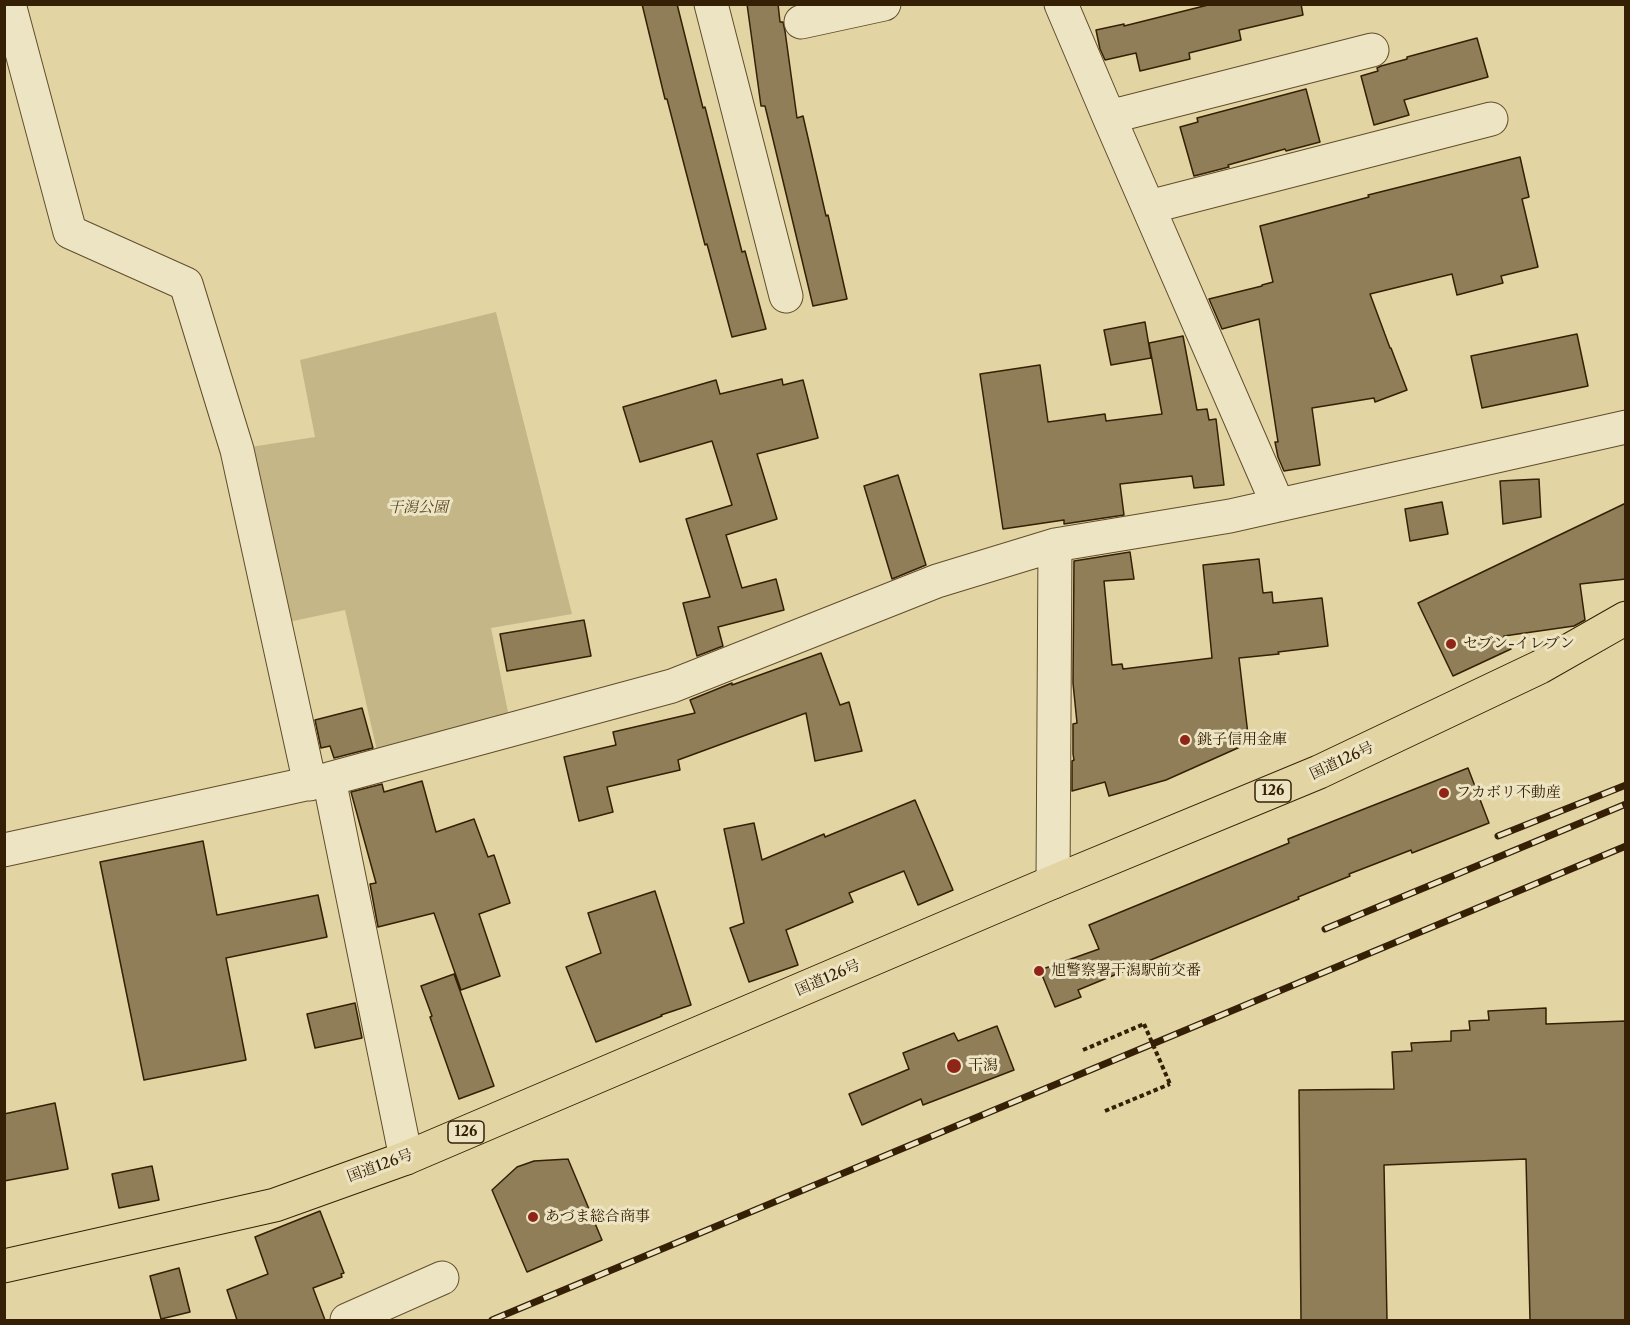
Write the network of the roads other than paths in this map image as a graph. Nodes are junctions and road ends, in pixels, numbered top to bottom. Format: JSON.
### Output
{"nodes":[{"id":1,"x":9,"y":4,"type":"edge"},
{"id":2,"x":711,"y":4,"type":"edge"},
{"id":3,"x":884,"y":4,"type":"edge"},
{"id":4,"x":1061,"y":4,"type":"edge"},
{"id":5,"x":801,"y":22,"type":"dead end"},
{"id":6,"x":1372,"y":50,"type":"dead end"},
{"id":7,"x":1109,"y":117,"type":"junction"},
{"id":8,"x":1491,"y":118,"type":"dead end"},
{"id":9,"x":1149,"y":207,"type":"junction"},
{"id":10,"x":786,"y":296,"type":"dead end"},
{"id":11,"x":1626,"y":427,"type":"edge"},
{"id":12,"x":1278,"y":505,"type":"junction"},
{"id":13,"x":1055,"y":545,"type":"junction"},
{"id":14,"x":1626,"y":618,"type":"edge"},
{"id":15,"x":319,"y":781,"type":"junction"},
{"id":16,"x":4,"y":850,"type":"edge"},
{"id":17,"x":1053,"y":882,"type":"junction"},
{"id":18,"x":406,"y":1158,"type":"junction"},
{"id":19,"x":4,"y":1266,"type":"edge"},
{"id":20,"x":442,"y":1278,"type":"dead end"},
{"id":21,"x":347,"y":1320,"type":"edge"}],
"edges":[{"from":1,"to":15,"type":"street"},
{"from":2,"to":10,"type":"street"},
{"from":3,"to":5,"type":"street"},
{"from":4,"to":7,"type":"street"},
{"from":6,"to":7,"type":"street"},
{"from":7,"to":9,"type":"street"},
{"from":8,"to":9,"type":"street"},
{"from":9,"to":12,"type":"street"},
{"from":11,"to":12,"type":"street"},
{"from":12,"to":13,"type":"street"},
{"from":13,"to":15,"type":"street"},
{"from":13,"to":17,"type":"street"},
{"from":14,"to":17,"type":"highway","name":"国道126号","number":"126"},
{"from":15,"to":16,"type":"street"},
{"from":15,"to":18,"type":"street"},
{"from":17,"to":18,"type":"highway","name":"国道126号","number":"126"},
{"from":18,"to":19,"type":"highway","name":"国道126号","number":"126"},
{"from":20,"to":21,"type":"street"}]}
